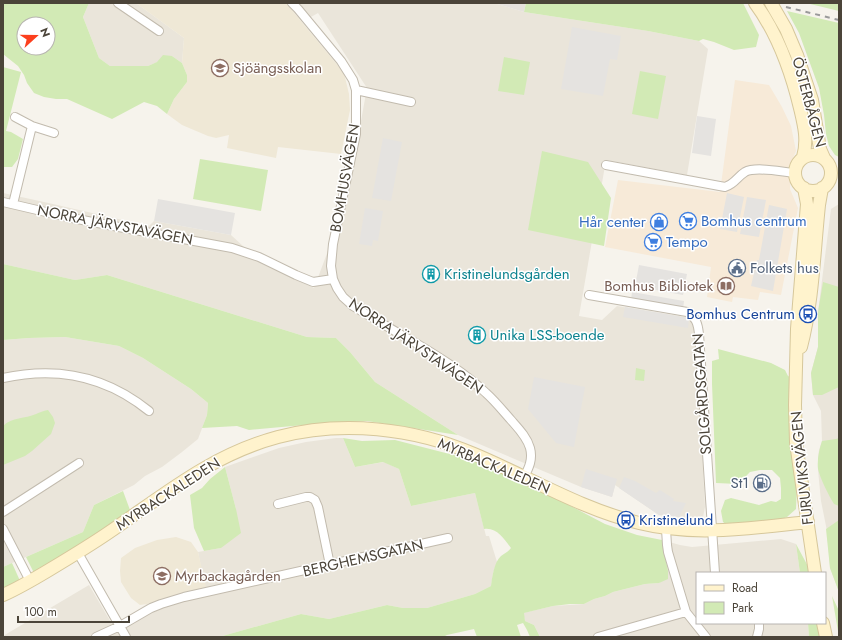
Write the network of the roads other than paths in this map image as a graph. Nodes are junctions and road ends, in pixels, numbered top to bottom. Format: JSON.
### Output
{"nodes":[{"id":1,"x":118,"y":3,"type":"edge"},
{"id":2,"x":292,"y":3,"type":"edge"},
{"id":3,"x":755,"y":3,"type":"edge"},
{"id":4,"x":770,"y":3,"type":"edge"},
{"id":5,"x":159,"y":31,"type":"dead end"},
{"id":6,"x":356,"y":90,"type":"junction"},
{"id":7,"x":411,"y":102,"type":"dead end"},
{"id":8,"x":15,"y":117,"type":"dead end"},
{"id":9,"x":32,"y":126,"type":"junction"},
{"id":10,"x":54,"y":133,"type":"dead end"},
{"id":11,"x":803,"y":157,"type":"junction"},
{"id":12,"x":606,"y":166,"type":"dead end"},
{"id":13,"x":833,"y":168,"type":"edge"},
{"id":14,"x":795,"y":173,"type":"junction"},
{"id":15,"x":804,"y":188,"type":"junction"},
{"id":16,"x":822,"y":188,"type":"junction"},
{"id":17,"x":3,"y":202,"type":"edge"},
{"id":18,"x":13,"y":204,"type":"junction"},
{"id":19,"x":333,"y":279,"type":"junction"},
{"id":20,"x":589,"y":295,"type":"dead end"},
{"id":21,"x":796,"y":363,"type":"junction"},
{"id":22,"x":3,"y":378,"type":"edge"},
{"id":23,"x":149,"y":411,"type":"dead end"},
{"id":24,"x":79,"y":463,"type":"dead end"},
{"id":25,"x":524,"y":477,"type":"junction"},
{"id":26,"x":278,"y":504,"type":"dead end"},
{"id":27,"x":3,"y":512,"type":"edge"},
{"id":28,"x":808,"y":522,"type":"junction"},
{"id":29,"x":3,"y":529,"type":"edge"},
{"id":30,"x":666,"y":529,"type":"junction"},
{"id":31,"x":711,"y":531,"type":"junction"},
{"id":32,"x":448,"y":538,"type":"dead end"},
{"id":33,"x":78,"y":553,"type":"junction"},
{"id":34,"x":330,"y":565,"type":"junction"},
{"id":35,"x":715,"y":572,"type":"edge"},
{"id":36,"x":815,"y":572,"type":"edge"},
{"id":37,"x":30,"y":581,"type":"junction"},
{"id":38,"x":3,"y":595,"type":"edge"},
{"id":39,"x":686,"y":612,"type":"junction"},
{"id":40,"x":759,"y":624,"type":"edge"},
{"id":41,"x":823,"y":624,"type":"edge"},
{"id":42,"x":120,"y":626,"type":"junction"},
{"id":43,"x":96,"y":637,"type":"edge"},
{"id":44,"x":126,"y":637,"type":"edge"},
{"id":45,"x":598,"y":637,"type":"edge"},
{"id":46,"x":706,"y":637,"type":"edge"},
{"id":47,"x":757,"y":637,"type":"edge"},
{"id":48,"x":826,"y":637,"type":"edge"}],
"edges":[{"from":1,"to":5,"type":"street"},
{"from":2,"to":6,"type":"street","name":"BOMHUSVÄGEN"},
{"from":3,"to":11,"type":"main road","name":"ÖSTERBÅGEN"},
{"from":4,"to":13,"type":"main road","name":"ÖSTERBÅGEN"},
{"from":6,"to":7,"type":"street"},
{"from":6,"to":19,"type":"street","name":"BOMHUSVÄGEN"},
{"from":8,"to":9,"type":"street"},
{"from":9,"to":10,"type":"street"},
{"from":9,"to":18,"type":"street"},
{"from":11,"to":13,"type":"main road"},
{"from":11,"to":14,"type":"main road"},
{"from":12,"to":14,"type":"street"},
{"from":13,"to":16,"type":"main road"},
{"from":14,"to":15,"type":"main road"},
{"from":15,"to":16,"type":"main road"},
{"from":15,"to":21,"type":"main road","name":"FURUVIKSVÄGEN"},
{"from":16,"to":21,"type":"main road","name":"FURUVIKSVÄGEN"},
{"from":17,"to":18,"type":"street","name":"NORRA JÄRVSTAVÄGEN"},
{"from":18,"to":19,"type":"street","name":"NORRA JÄRVSTAVÄGEN"},
{"from":19,"to":25,"type":"street","name":"NORRA JÄRVSTAVÄGEN"},
{"from":20,"to":31,"type":"street","name":"SOLGÅRDSGATAN"},
{"from":21,"to":28,"type":"main road","name":"FURUVIKSVÄGEN"},
{"from":22,"to":23,"type":"street"},
{"from":24,"to":27,"type":"street"},
{"from":25,"to":30,"type":"main road","name":"MYRBACKALEDEN"},
{"from":25,"to":33,"type":"main road","name":"MYRBACKALEDEN"},
{"from":26,"to":34,"type":"street"},
{"from":28,"to":31,"type":"main road","name":"MYRBACKALEDEN"},
{"from":28,"to":36,"type":"main road","name":"FURUVIKSVÄGEN"},
{"from":29,"to":37,"type":"street"},
{"from":30,"to":31,"type":"main road","name":"MYRBACKALEDEN"},
{"from":30,"to":39,"type":"street"},
{"from":31,"to":35,"type":"street","name":"SOLGÅRDSGATAN"},
{"from":32,"to":34,"type":"street","name":"BERGHEMSGATAN"},
{"from":33,"to":37,"type":"main road","name":"MYRBACKALEDEN"},
{"from":33,"to":42,"type":"street"},
{"from":34,"to":42,"type":"street","name":"BERGHEMSGATAN"},
{"from":37,"to":38,"type":"main road","name":"MYRBACKALEDEN"},
{"from":39,"to":45,"type":"street"},
{"from":39,"to":46,"type":"street"},
{"from":40,"to":47,"type":"street"},
{"from":41,"to":48,"type":"main road"},
{"from":42,"to":43,"type":"street","name":"BERGHEMSGATAN"},
{"from":42,"to":44,"type":"street"}]}
